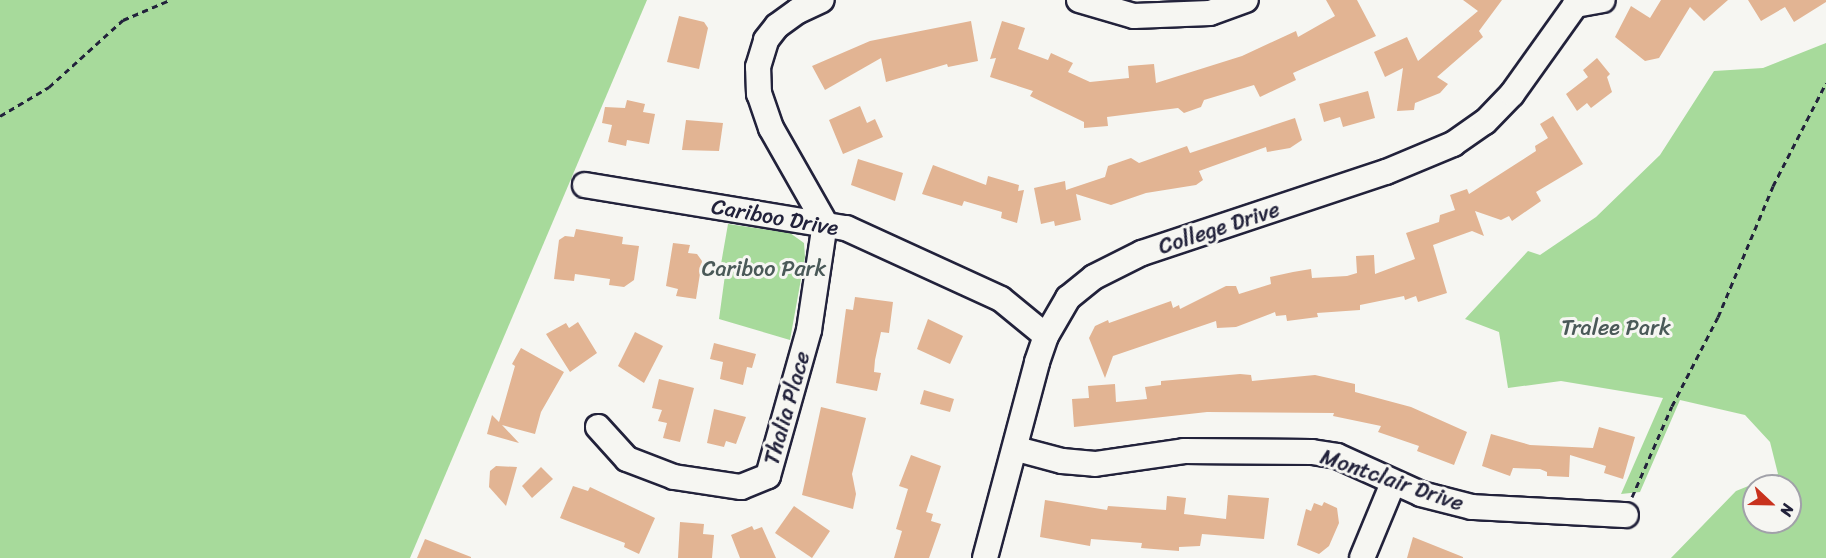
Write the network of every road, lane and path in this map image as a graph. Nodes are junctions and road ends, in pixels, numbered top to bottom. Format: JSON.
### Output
{"nodes":[{"id":1,"x":170,"y":0,"type":"edge"},
{"id":2,"x":822,"y":0,"type":"edge"},
{"id":3,"x":1079,"y":0,"type":"edge"},
{"id":4,"x":1246,"y":0,"type":"edge"},
{"id":5,"x":1603,"y":0,"type":"edge"},
{"id":6,"x":1577,"y":3,"type":"edge"},
{"id":7,"x":1826,"y":83,"type":"edge"},
{"id":8,"x":0,"y":116,"type":"edge"},
{"id":9,"x":585,"y":185,"type":"dead end"},
{"id":10,"x":825,"y":223,"type":"junction"},
{"id":11,"x":1046,"y":336,"type":"junction"},
{"id":12,"x":598,"y":427,"type":"dead end"},
{"id":13,"x":1017,"y":449,"type":"junction"},
{"id":14,"x":1393,"y":483,"type":"junction"},
{"id":15,"x":1626,"y":508,"type":"joint"},
{"id":16,"x":985,"y":558,"type":"edge"},
{"id":17,"x":1362,"y":558,"type":"edge"}],
"edges":[{"from":1,"to":8,"type":"path"},
{"from":2,"to":10,"type":"street"},
{"from":3,"to":4,"type":"street"},
{"from":5,"to":6,"type":"street"},
{"from":6,"to":11,"type":"street","name":"College Drive"},
{"from":7,"to":15,"type":"path"},
{"from":9,"to":10,"type":"street","name":"Cariboo Drive"},
{"from":10,"to":11,"type":"street","name":"Cariboo Drive"},
{"from":10,"to":12,"type":"street","name":"Thalia Place"},
{"from":11,"to":13,"type":"street","name":"College Drive"},
{"from":13,"to":14,"type":"street","name":"Montclair Drive"},
{"from":13,"to":16,"type":"street","name":"College Drive"},
{"from":14,"to":15,"type":"street","name":"Montclair Drive"},
{"from":14,"to":17,"type":"street"}]}
